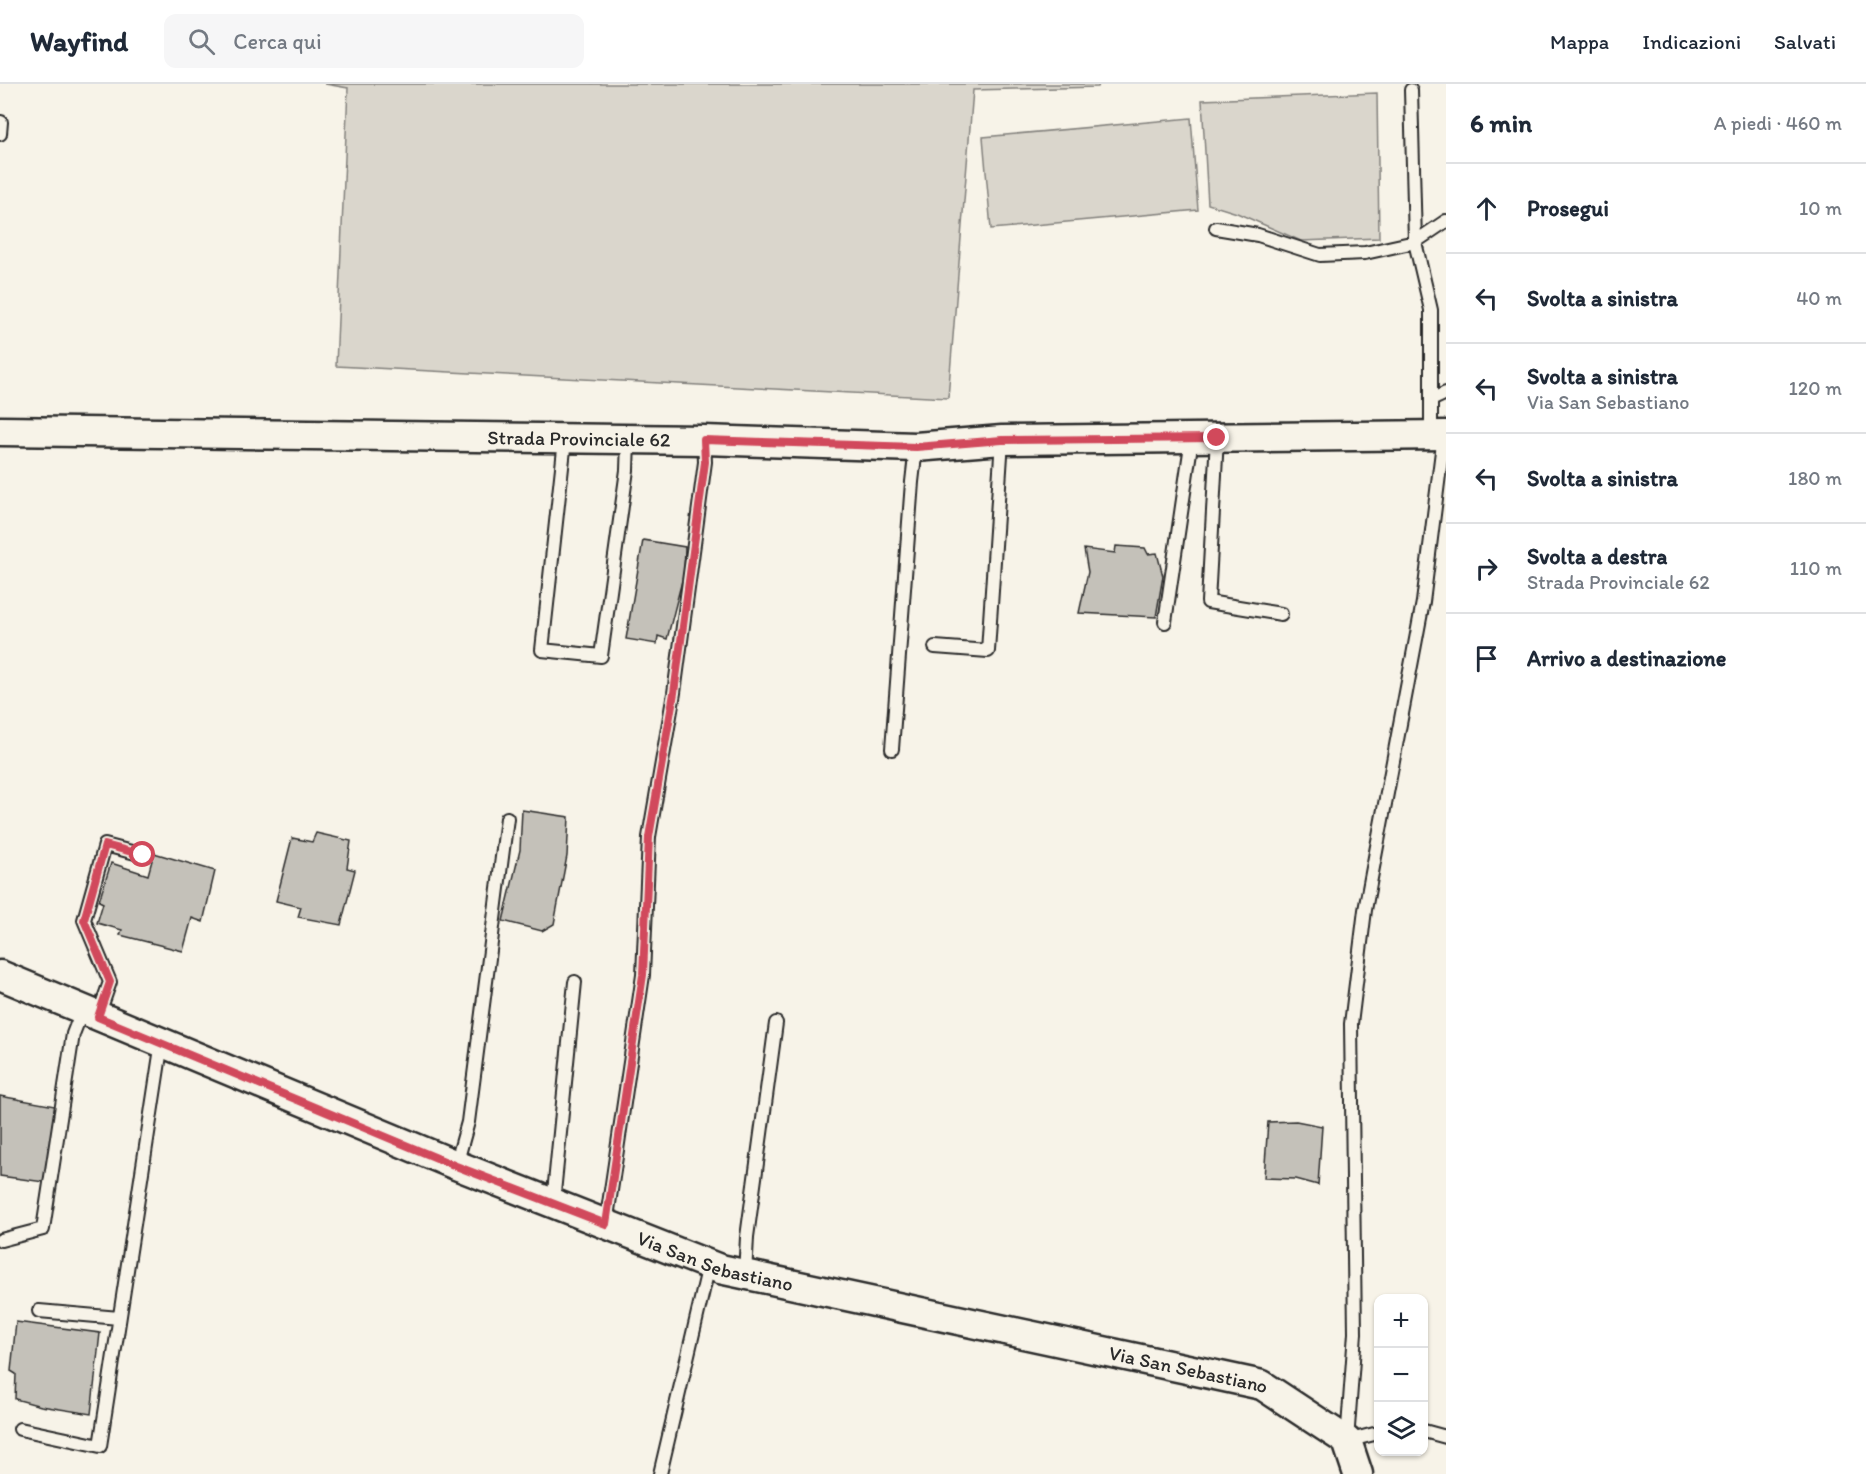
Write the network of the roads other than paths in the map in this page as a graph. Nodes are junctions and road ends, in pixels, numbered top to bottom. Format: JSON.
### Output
{"nodes":[{"id":1,"x":1411,"y":90,"type":"dead end"},
{"id":2,"x":1446,"y":221,"type":"edge"},
{"id":3,"x":1216,"y":228,"type":"dead end"},
{"id":4,"x":1415,"y":242,"type":"junction"},
{"id":5,"x":1446,"y":393,"type":"edge"},
{"id":6,"x":1431,"y":400,"type":"junction"},
{"id":7,"x":0,"y":431,"type":"edge"},
{"id":8,"x":1440,"y":436,"type":"edge"},
{"id":9,"x":1204,"y":438,"type":"junction"},
{"id":10,"x":564,"y":440,"type":"junction"},
{"id":11,"x":628,"y":440,"type":"junction"},
{"id":12,"x":704,"y":440,"type":"junction"},
{"id":13,"x":1002,"y":440,"type":"junction"},
{"id":14,"x":916,"y":447,"type":"junction"},
{"id":15,"x":1281,"y":614,"type":"dead end"},
{"id":16,"x":1165,"y":622,"type":"dead end"},
{"id":17,"x":935,"y":647,"type":"dead end"},
{"id":18,"x":892,"y":749,"type":"dead end"},
{"id":19,"x":507,"y":818,"type":"dead end"},
{"id":20,"x":143,"y":855,"type":"dead end"},
{"id":21,"x":0,"y":975,"type":"edge"},
{"id":22,"x":575,"y":982,"type":"dead end"},
{"id":23,"x":90,"y":1014,"type":"junction"},
{"id":24,"x":776,"y":1023,"type":"dead end"},
{"id":25,"x":162,"y":1042,"type":"junction"},
{"id":26,"x":456,"y":1166,"type":"junction"},
{"id":27,"x":553,"y":1204,"type":"junction"},
{"id":28,"x":606,"y":1224,"type":"junction"},
{"id":29,"x":1,"y":1240,"type":"edge"},
{"id":30,"x":709,"y":1265,"type":"junction"},
{"id":31,"x":745,"y":1275,"type":"junction"},
{"id":32,"x":39,"y":1311,"type":"dead end"},
{"id":33,"x":119,"y":1318,"type":"junction"},
{"id":34,"x":20,"y":1429,"type":"dead end"},
{"id":35,"x":1428,"y":1432,"type":"edge"},
{"id":36,"x":1374,"y":1434,"type":"edge"},
{"id":37,"x":1446,"y":1437,"type":"edge"},
{"id":38,"x":1347,"y":1441,"type":"junction"},
{"id":39,"x":660,"y":1474,"type":"edge"},
{"id":40,"x":1358,"y":1474,"type":"edge"}],
"edges":[{"from":1,"to":4,"type":"lane"},
{"from":2,"to":4,"type":"lane"},
{"from":3,"to":4,"type":"lane"},
{"from":4,"to":6,"type":"lane"},
{"from":5,"to":6,"type":"lane"},
{"from":6,"to":8,"type":"lane"},
{"from":7,"to":10,"type":"street","name":"Strada Provinciale 62"},
{"from":8,"to":9,"type":"street","name":"Strada Provinciale 62"},
{"from":8,"to":38,"type":"lane"},
{"from":9,"to":13,"type":"street","name":"Strada Provinciale 62"},
{"from":9,"to":15,"type":"lane"},
{"from":9,"to":16,"type":"lane"},
{"from":10,"to":11,"type":"street","name":"Strada Provinciale 62"},
{"from":10,"to":11,"type":"lane"},
{"from":11,"to":12,"type":"street","name":"Strada Provinciale 62"},
{"from":12,"to":14,"type":"street","name":"Strada Provinciale 62"},
{"from":12,"to":28,"type":"lane"},
{"from":13,"to":14,"type":"street","name":"Strada Provinciale 62"},
{"from":13,"to":17,"type":"lane"},
{"from":14,"to":18,"type":"lane"},
{"from":19,"to":26,"type":"lane"},
{"from":20,"to":23,"type":"lane"},
{"from":21,"to":23,"type":"street","name":"Via San Sebastiano"},
{"from":22,"to":27,"type":"lane"},
{"from":23,"to":25,"type":"street","name":"Via San Sebastiano"},
{"from":23,"to":29,"type":"lane"},
{"from":24,"to":31,"type":"lane"},
{"from":25,"to":26,"type":"street","name":"Via San Sebastiano"},
{"from":25,"to":33,"type":"lane"},
{"from":26,"to":27,"type":"street","name":"Via San Sebastiano"},
{"from":27,"to":28,"type":"street","name":"Via San Sebastiano"},
{"from":28,"to":30,"type":"street","name":"Via San Sebastiano"},
{"from":30,"to":31,"type":"street","name":"Via San Sebastiano"},
{"from":30,"to":39,"type":"lane"},
{"from":31,"to":38,"type":"street","name":"Via San Sebastiano"},
{"from":32,"to":33,"type":"lane"},
{"from":33,"to":34,"type":"lane"},
{"from":35,"to":37,"type":"lane"},
{"from":36,"to":38,"type":"lane"},
{"from":38,"to":40,"type":"street"}]}
